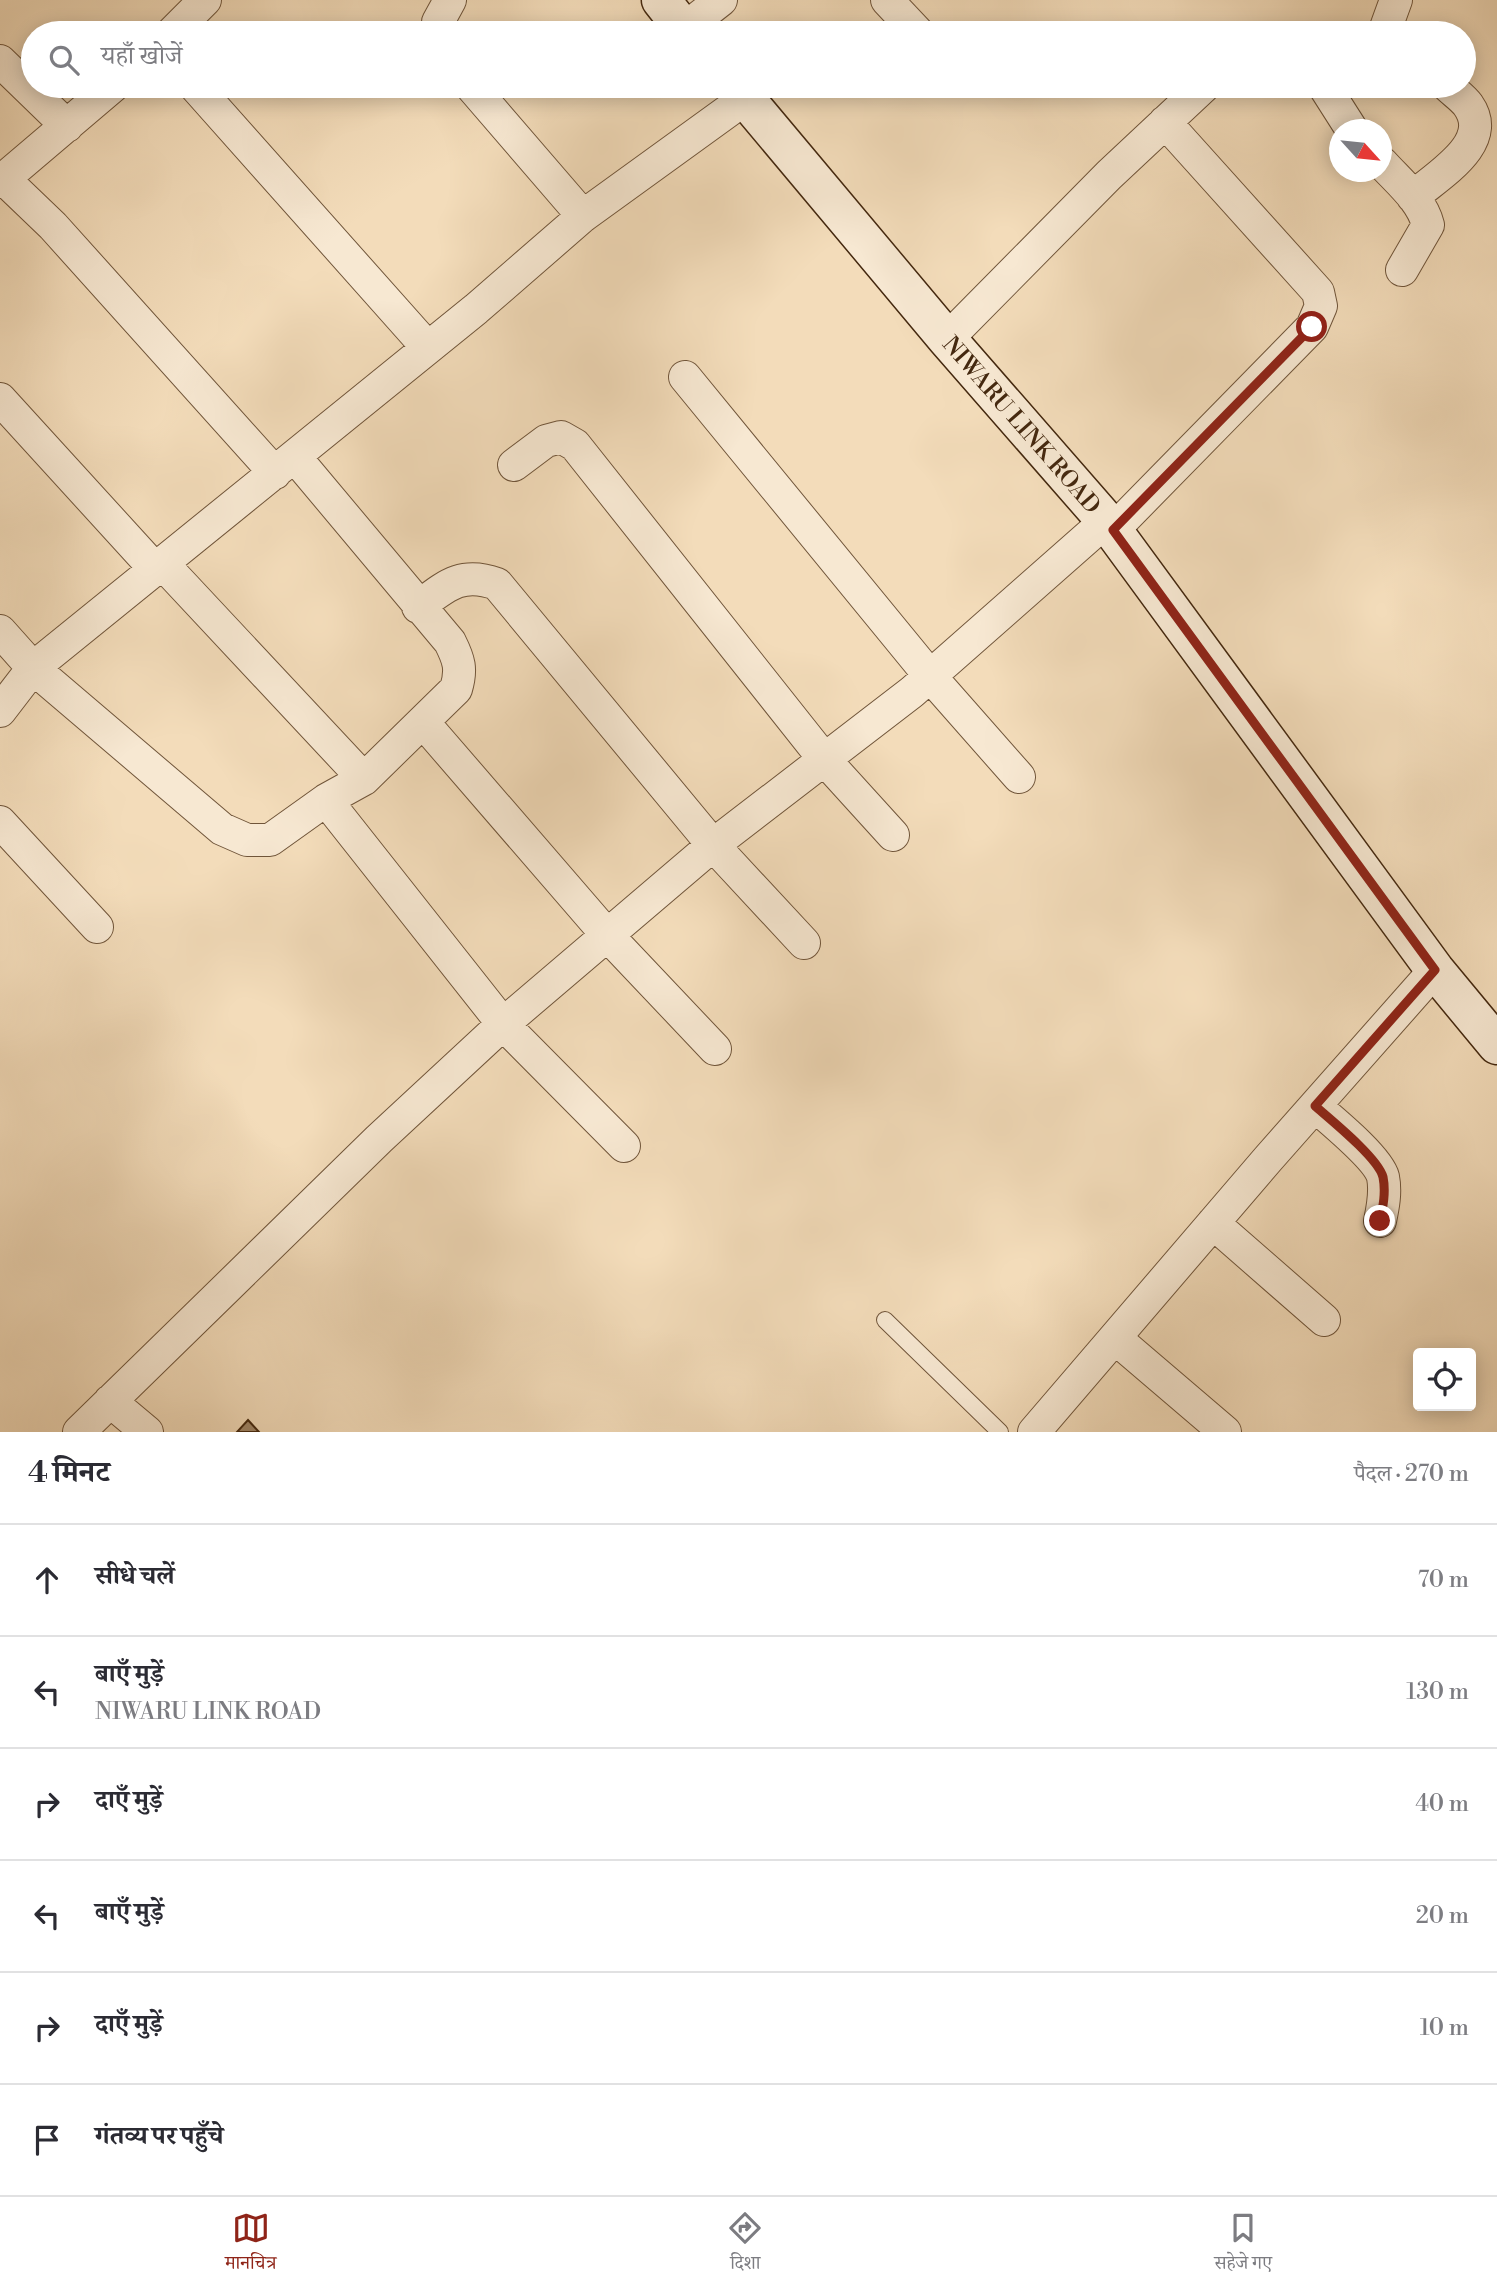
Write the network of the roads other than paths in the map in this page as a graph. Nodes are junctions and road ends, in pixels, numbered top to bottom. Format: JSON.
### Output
{"nodes":[{"id":1,"x":450,"y":0,"type":"edge"},
{"id":2,"x":722,"y":0,"type":"edge"},
{"id":3,"x":887,"y":0,"type":"edge"},
{"id":4,"x":439,"y":21,"type":"edge"},
{"id":5,"x":677,"y":21,"type":"edge"},
{"id":6,"x":907,"y":21,"type":"edge"},
{"id":7,"x":0,"y":61,"type":"edge"},
{"id":8,"x":21,"y":81,"type":"edge"},
{"id":9,"x":38,"y":98,"type":"edge"},
{"id":10,"x":99,"y":98,"type":"edge"},
{"id":11,"x":206,"y":98,"type":"edge"},
{"id":12,"x":481,"y":98,"type":"edge"},
{"id":13,"x":732,"y":98,"type":"edge"},
{"id":14,"x":745,"y":98,"type":"edge"},
{"id":15,"x":1191,"y":98,"type":"edge"},
{"id":16,"x":1332,"y":98,"type":"edge"},
{"id":17,"x":1461,"y":98,"type":"edge"},
{"id":18,"x":1345,"y":119,"type":"edge"},
{"id":19,"x":1165,"y":122,"type":"junction"},
{"id":20,"x":67,"y":126,"type":"junction"},
{"id":21,"x":1392,"y":175,"type":"edge"},
{"id":22,"x":2,"y":181,"type":"edge"},
{"id":23,"x":1413,"y":197,"type":"junction"},
{"id":24,"x":583,"y":216,"type":"junction"},
{"id":25,"x":1402,"y":270,"type":"dead end"},
{"id":26,"x":947,"y":339,"type":"junction"},
{"id":27,"x":428,"y":348,"type":"junction"},
{"id":28,"x":685,"y":377,"type":"dead end"},
{"id":29,"x":0,"y":399,"type":"edge"},
{"id":30,"x":285,"y":465,"type":"junction"},
{"id":31,"x":514,"y":465,"type":"dead end"},
{"id":32,"x":1109,"y":526,"type":"junction"},
{"id":33,"x":159,"y":566,"type":"junction"},
{"id":34,"x":418,"y":607,"type":"junction"},
{"id":35,"x":0,"y":631,"type":"edge"},
{"id":36,"x":33,"y":668,"type":"junction"},
{"id":37,"x":930,"y":676,"type":"junction"},
{"id":38,"x":0,"y":711,"type":"edge"},
{"id":39,"x":423,"y":722,"type":"junction"},
{"id":40,"x":824,"y":759,"type":"junction"},
{"id":41,"x":1019,"y":777,"type":"dead end"},
{"id":42,"x":364,"y":779,"type":"junction"},
{"id":43,"x":326,"y":800,"type":"junction"},
{"id":44,"x":0,"y":822,"type":"edge"},
{"id":45,"x":893,"y":835,"type":"dead end"},
{"id":46,"x":713,"y":845,"type":"junction"},
{"id":47,"x":96,"y":927,"type":"dead end"},
{"id":48,"x":608,"y":936,"type":"junction"},
{"id":49,"x":804,"y":943,"type":"dead end"},
{"id":50,"x":1435,"y":970,"type":"junction"},
{"id":51,"x":503,"y":1024,"type":"junction"},
{"id":52,"x":1497,"y":1045,"type":"edge"},
{"id":53,"x":715,"y":1049,"type":"dead end"},
{"id":54,"x":1315,"y":1106,"type":"junction"},
{"id":55,"x":624,"y":1146,"type":"dead end"},
{"id":56,"x":1380,"y":1221,"type":"dead end"},
{"id":57,"x":1213,"y":1223,"type":"junction"},
{"id":58,"x":886,"y":1320,"type":"dead end"},
{"id":59,"x":1324,"y":1320,"type":"dead end"},
{"id":60,"x":1115,"y":1338,"type":"junction"},
{"id":61,"x":110,"y":1401,"type":"junction"},
{"id":62,"x":79,"y":1432,"type":"edge"},
{"id":63,"x":147,"y":1432,"type":"edge"},
{"id":64,"x":1000,"y":1432,"type":"edge"},
{"id":65,"x":1034,"y":1432,"type":"edge"},
{"id":66,"x":1225,"y":1432,"type":"edge"}],
"edges":[{"from":1,"to":4,"type":"street"},
{"from":2,"to":5,"type":"street"},
{"from":3,"to":6,"type":"street"},
{"from":7,"to":8,"type":"street"},
{"from":9,"to":20,"type":"street"},
{"from":10,"to":20,"type":"street"},
{"from":11,"to":27,"type":"street"},
{"from":12,"to":24,"type":"street"},
{"from":13,"to":24,"type":"street"},
{"from":14,"to":26,"type":"street","name":"NIWARU LINK ROAD"},
{"from":15,"to":19,"type":"street"},
{"from":16,"to":18,"type":"street"},
{"from":17,"to":23,"type":"street"},
{"from":19,"to":26,"type":"street"},
{"from":19,"to":32,"type":"street"},
{"from":20,"to":22,"type":"street"},
{"from":21,"to":23,"type":"street"},
{"from":22,"to":30,"type":"street"},
{"from":23,"to":25,"type":"street"},
{"from":24,"to":27,"type":"street"},
{"from":26,"to":32,"type":"street","name":"NIWARU LINK ROAD"},
{"from":27,"to":30,"type":"street"},
{"from":28,"to":37,"type":"street"},
{"from":29,"to":33,"type":"street"},
{"from":30,"to":33,"type":"street"},
{"from":30,"to":34,"type":"street"},
{"from":31,"to":40,"type":"street"},
{"from":32,"to":37,"type":"street"},
{"from":32,"to":50,"type":"street","name":"NIWARU LINK ROAD"},
{"from":33,"to":36,"type":"street"},
{"from":33,"to":42,"type":"street"},
{"from":34,"to":39,"type":"street"},
{"from":34,"to":46,"type":"street"},
{"from":35,"to":36,"type":"street"},
{"from":36,"to":38,"type":"street"},
{"from":36,"to":43,"type":"street"},
{"from":37,"to":40,"type":"street"},
{"from":37,"to":41,"type":"street"},
{"from":39,"to":42,"type":"street"},
{"from":39,"to":48,"type":"street"},
{"from":40,"to":45,"type":"street"},
{"from":40,"to":46,"type":"street"},
{"from":42,"to":43,"type":"street"},
{"from":43,"to":51,"type":"street"},
{"from":44,"to":47,"type":"street"},
{"from":46,"to":48,"type":"street"},
{"from":46,"to":49,"type":"street"},
{"from":48,"to":51,"type":"street"},
{"from":48,"to":53,"type":"street"},
{"from":50,"to":52,"type":"street","name":"NIWARU LINK ROAD"},
{"from":50,"to":54,"type":"street"},
{"from":51,"to":55,"type":"street"},
{"from":51,"to":61,"type":"street"},
{"from":54,"to":56,"type":"street"},
{"from":54,"to":57,"type":"street"},
{"from":57,"to":59,"type":"street"},
{"from":57,"to":60,"type":"street"},
{"from":58,"to":64,"type":"lane"},
{"from":60,"to":65,"type":"street"},
{"from":60,"to":66,"type":"street"},
{"from":61,"to":62,"type":"street"},
{"from":61,"to":63,"type":"street"}]}
